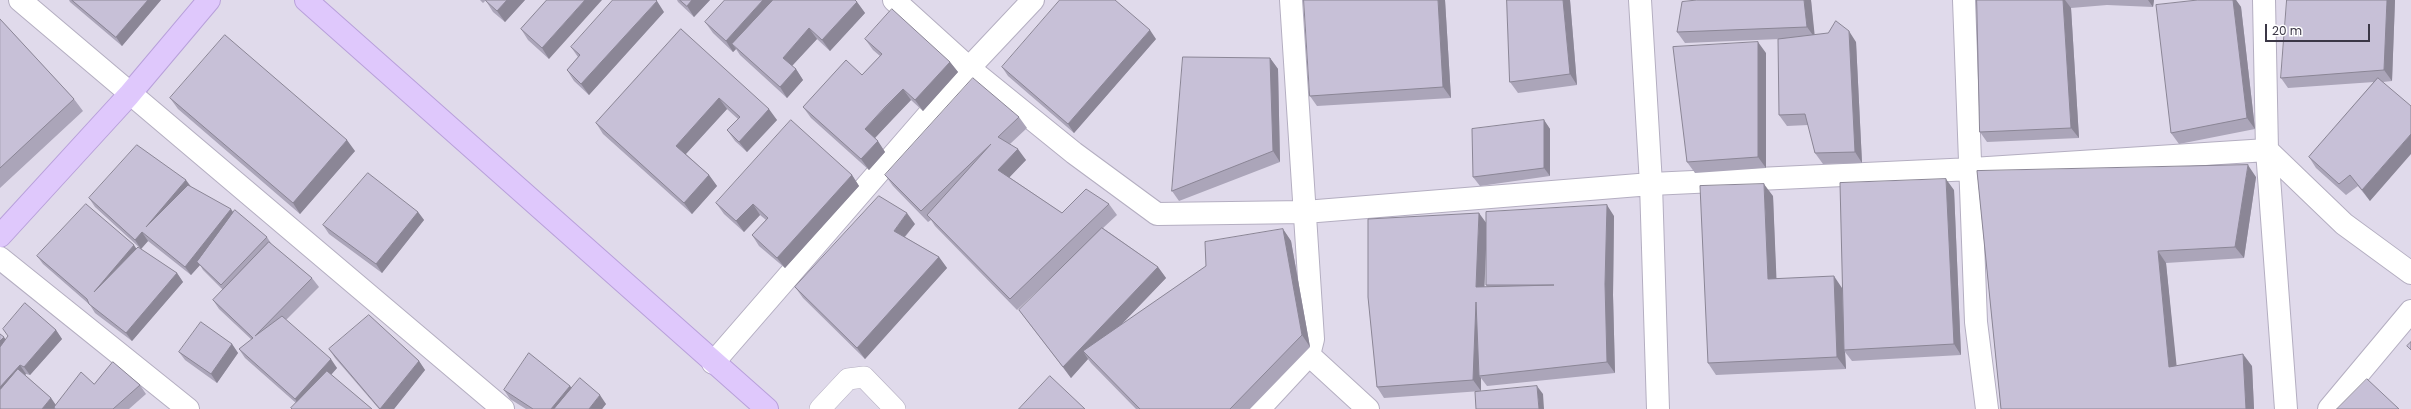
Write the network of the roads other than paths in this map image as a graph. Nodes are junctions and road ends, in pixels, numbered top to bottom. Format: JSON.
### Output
{"nodes":[{"id":1,"x":20,"y":0,"type":"edge"},
{"id":2,"x":209,"y":0,"type":"edge"},
{"id":3,"x":306,"y":0,"type":"edge"},
{"id":4,"x":894,"y":0,"type":"edge"},
{"id":5,"x":1033,"y":0,"type":"edge"},
{"id":6,"x":1291,"y":0,"type":"edge"},
{"id":7,"x":1640,"y":0,"type":"edge"},
{"id":8,"x":1964,"y":0,"type":"edge"},
{"id":9,"x":2264,"y":0,"type":"edge"},
{"id":10,"x":969,"y":68,"type":"junction"},
{"id":11,"x":129,"y":95,"type":"junction"},
{"id":12,"x":2267,"y":150,"type":"junction"},
{"id":13,"x":1972,"y":169,"type":"junction"},
{"id":14,"x":1651,"y":184,"type":"junction"},
{"id":15,"x":1305,"y":212,"type":"junction"},
{"id":16,"x":0,"y":236,"type":"edge"},
{"id":17,"x":0,"y":258,"type":"edge"},
{"id":18,"x":2411,"y":273,"type":"edge"},
{"id":19,"x":2411,"y":311,"type":"edge"},
{"id":20,"x":1309,"y":355,"type":"junction"},
{"id":21,"x":713,"y":363,"type":"junction"},
{"id":22,"x":188,"y":409,"type":"edge"},
{"id":23,"x":503,"y":409,"type":"edge"},
{"id":24,"x":767,"y":409,"type":"edge"},
{"id":25,"x":820,"y":409,"type":"edge"},
{"id":26,"x":895,"y":409,"type":"edge"},
{"id":27,"x":1259,"y":409,"type":"edge"},
{"id":28,"x":1368,"y":409,"type":"edge"},
{"id":29,"x":1658,"y":409,"type":"edge"},
{"id":30,"x":1988,"y":409,"type":"edge"},
{"id":31,"x":2286,"y":409,"type":"edge"},
{"id":32,"x":2329,"y":409,"type":"edge"}],
"edges":[{"from":1,"to":11,"type":"street"},
{"from":2,"to":11,"type":"street"},
{"from":3,"to":21,"type":"street"},
{"from":4,"to":10,"type":"street"},
{"from":5,"to":10,"type":"street"},
{"from":6,"to":15,"type":"street"},
{"from":7,"to":14,"type":"street"},
{"from":8,"to":13,"type":"street"},
{"from":9,"to":12,"type":"street"},
{"from":10,"to":15,"type":"street"},
{"from":10,"to":21,"type":"street"},
{"from":11,"to":16,"type":"street"},
{"from":11,"to":23,"type":"street"},
{"from":12,"to":13,"type":"street"},
{"from":12,"to":18,"type":"street"},
{"from":12,"to":31,"type":"street"},
{"from":13,"to":14,"type":"street"},
{"from":13,"to":30,"type":"street"},
{"from":14,"to":15,"type":"street"},
{"from":14,"to":29,"type":"street"},
{"from":15,"to":20,"type":"street"},
{"from":17,"to":22,"type":"street"},
{"from":19,"to":32,"type":"street"},
{"from":20,"to":27,"type":"street"},
{"from":20,"to":28,"type":"street"},
{"from":21,"to":24,"type":"street"},
{"from":25,"to":26,"type":"lane"}]}
